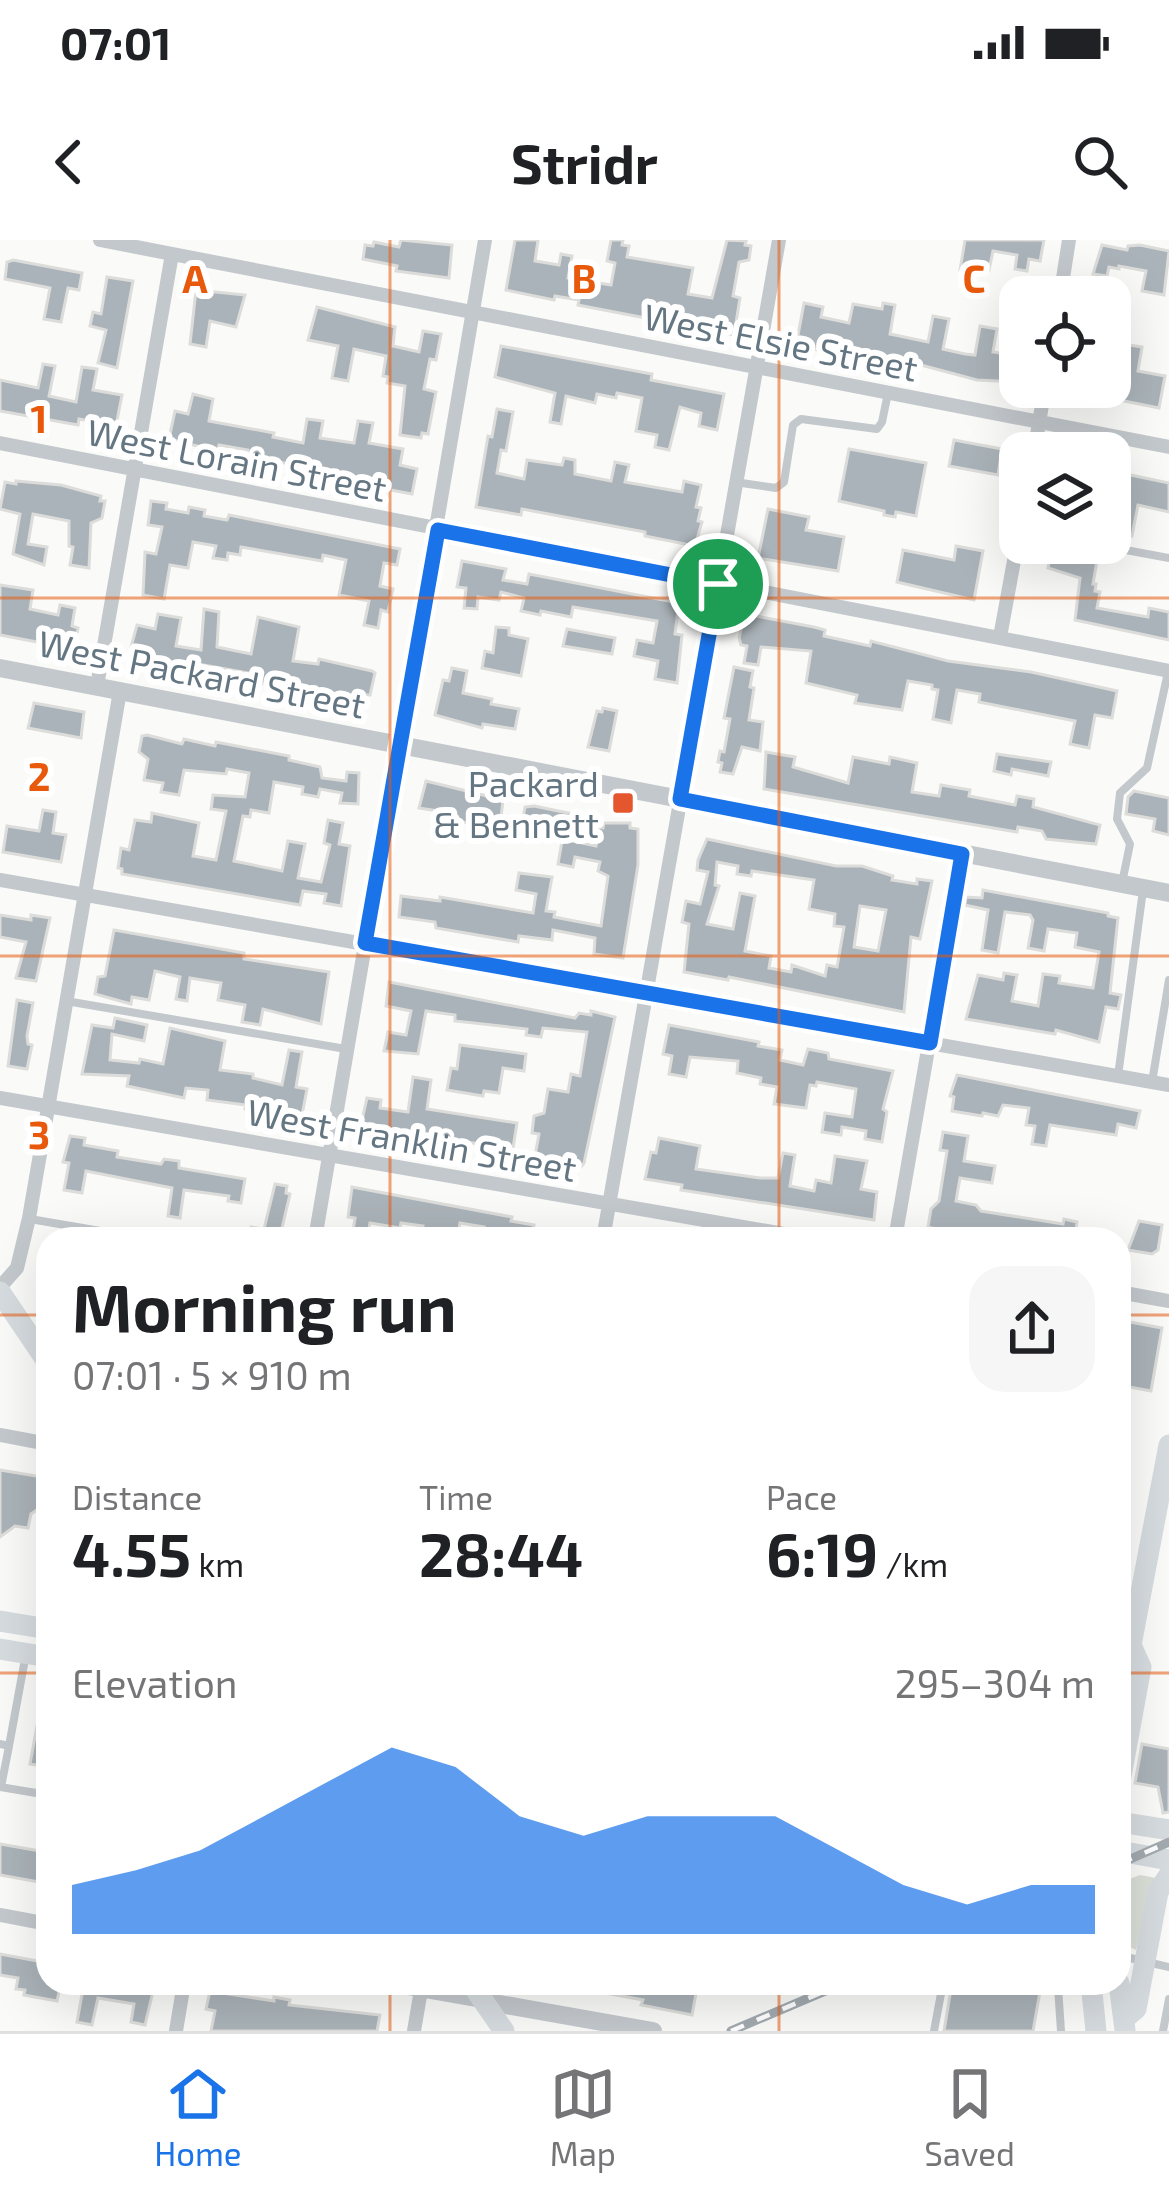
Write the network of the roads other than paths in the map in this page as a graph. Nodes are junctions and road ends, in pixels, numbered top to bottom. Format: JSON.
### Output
{"nodes":[{"id":1,"x":100,"y":240,"type":"edge"},
{"id":2,"x":485,"y":240,"type":"edge"},
{"id":3,"x":779,"y":240,"type":"edge"},
{"id":4,"x":1070,"y":240,"type":"edge"},
{"id":5,"x":172,"y":254,"type":"junction"},
{"id":6,"x":1064,"y":276,"type":"edge"},
{"id":7,"x":472,"y":312,"type":"junction"},
{"id":8,"x":754,"y":367,"type":"junction"},
{"id":9,"x":889,"y":393,"type":"junction"},
{"id":10,"x":1042,"y":408,"type":"edge"},
{"id":11,"x":1040,"y":422,"type":"junction"},
{"id":12,"x":1038,"y":432,"type":"edge"},
{"id":13,"x":0,"y":443,"type":"edge"},
{"id":14,"x":1169,"y":447,"type":"edge"},
{"id":15,"x":136,"y":471,"type":"junction"},
{"id":16,"x":734,"y":482,"type":"junction"},
{"id":17,"x":438,"y":530,"type":"junction"},
{"id":18,"x":1131,"y":551,"type":"edge"},
{"id":19,"x":1169,"y":558,"type":"edge"},
{"id":20,"x":1014,"y":564,"type":"edge"},
{"id":21,"x":718,"y":584,"type":"junction"},
{"id":22,"x":1000,"y":637,"type":"junction"},
{"id":23,"x":0,"y":668,"type":"edge"},
{"id":24,"x":1169,"y":671,"type":"edge"},
{"id":25,"x":97,"y":686,"type":"junction"},
{"id":26,"x":120,"y":691,"type":"junction"},
{"id":27,"x":399,"y":745,"type":"junction"},
{"id":28,"x":680,"y":799,"type":"junction"},
{"id":29,"x":962,"y":854,"type":"junction"},
{"id":30,"x":0,"y":880,"type":"edge"},
{"id":31,"x":1121,"y":884,"type":"junction"},
{"id":32,"x":1144,"y":889,"type":"junction"},
{"id":33,"x":1169,"y":893,"type":"edge"},
{"id":34,"x":84,"y":895,"type":"junction"},
{"id":35,"x":365,"y":943,"type":"junction"},
{"id":36,"x":1169,"y":980,"type":"edge"},
{"id":37,"x":647,"y":993,"type":"junction"},
{"id":38,"x":66,"y":1001,"type":"junction"},
{"id":39,"x":930,"y":1043,"type":"junction"},
{"id":40,"x":347,"y":1049,"type":"junction"},
{"id":41,"x":1118,"y":1076,"type":"junction"},
{"id":42,"x":1152,"y":1082,"type":"junction"},
{"id":43,"x":1169,"y":1084,"type":"edge"},
{"id":44,"x":0,"y":1098,"type":"edge"},
{"id":45,"x":47,"y":1106,"type":"junction"},
{"id":46,"x":329,"y":1155,"type":"junction"},
{"id":47,"x":610,"y":1204,"type":"junction"},
{"id":48,"x":28,"y":1219,"type":"junction"},
{"id":49,"x":76,"y":1227,"type":"edge"},
{"id":50,"x":317,"y":1227,"type":"edge"},
{"id":51,"x":605,"y":1227,"type":"edge"},
{"id":52,"x":743,"y":1227,"type":"edge"},
{"id":53,"x":897,"y":1227,"type":"edge"},
{"id":54,"x":0,"y":1289,"type":"edge"},
{"id":55,"x":1131,"y":1294,"type":"edge"},
{"id":56,"x":1169,"y":1301,"type":"edge"},
{"id":57,"x":36,"y":1344,"type":"edge"},
{"id":58,"x":0,"y":1435,"type":"edge"},
{"id":59,"x":36,"y":1442,"type":"edge"},
{"id":60,"x":1168,"y":1460,"type":"edge"},
{"id":61,"x":1131,"y":1615,"type":"edge"},
{"id":62,"x":0,"y":1621,"type":"edge"},
{"id":63,"x":36,"y":1626,"type":"edge"},
{"id":64,"x":0,"y":1649,"type":"edge"},
{"id":65,"x":36,"y":1655,"type":"edge"},
{"id":66,"x":1131,"y":1657,"type":"edge"},
{"id":67,"x":36,"y":1658,"type":"edge"},
{"id":68,"x":1131,"y":1722,"type":"edge"},
{"id":69,"x":4,"y":1745,"type":"edge"},
{"id":70,"x":1,"y":1787,"type":"edge"},
{"id":71,"x":36,"y":1793,"type":"edge"},
{"id":72,"x":1131,"y":1824,"type":"edge"},
{"id":73,"x":1169,"y":1830,"type":"edge"},
{"id":74,"x":1131,"y":1853,"type":"edge"},
{"id":75,"x":1169,"y":1860,"type":"edge"},
{"id":76,"x":1169,"y":1875,"type":"edge"},
{"id":77,"x":0,"y":1915,"type":"edge"},
{"id":78,"x":36,"y":1922,"type":"edge"},
{"id":79,"x":1131,"y":1956,"type":"edge"},
{"id":80,"x":1145,"y":1963,"type":"junction"},
{"id":81,"x":1169,"y":1967,"type":"edge"},
{"id":82,"x":182,"y":1995,"type":"edge"},
{"id":83,"x":420,"y":1995,"type":"edge"},
{"id":84,"x":479,"y":1995,"type":"edge"},
{"id":85,"x":491,"y":1995,"type":"edge"},
{"id":86,"x":941,"y":1995,"type":"edge"},
{"id":87,"x":1058,"y":1995,"type":"edge"},
{"id":88,"x":1089,"y":1995,"type":"edge"},
{"id":89,"x":1120,"y":1995,"type":"edge"},
{"id":90,"x":1169,"y":1999,"type":"edge"},
{"id":91,"x":1124,"y":2025,"type":"edge"},
{"id":92,"x":176,"y":2031,"type":"edge"},
{"id":93,"x":414,"y":2031,"type":"edge"},
{"id":94,"x":504,"y":2031,"type":"edge"},
{"id":95,"x":653,"y":2031,"type":"edge"},
{"id":96,"x":934,"y":2031,"type":"edge"},
{"id":97,"x":1060,"y":2031,"type":"edge"},
{"id":98,"x":1096,"y":2031,"type":"edge"},
{"id":99,"x":1163,"y":2031,"type":"edge"}],
"edges":[{"from":1,"to":5,"type":"street","name":"West Elsie Street"},
{"from":2,"to":7,"type":"street"},
{"from":3,"to":8,"type":"street"},
{"from":4,"to":6,"type":"street"},
{"from":5,"to":7,"type":"street","name":"West Elsie Street"},
{"from":5,"to":15,"type":"street"},
{"from":7,"to":8,"type":"street","name":"West Elsie Street"},
{"from":7,"to":17,"type":"street"},
{"from":8,"to":9,"type":"street","name":"West Elsie Street"},
{"from":8,"to":16,"type":"street"},
{"from":9,"to":11,"type":"street","name":"West Elsie Street"},
{"from":9,"to":16,"type":"lane"},
{"from":10,"to":11,"type":"street"},
{"from":11,"to":12,"type":"street"},
{"from":11,"to":14,"type":"street","name":"West Elsie Street"},
{"from":13,"to":15,"type":"street","name":"West Lorain Street"},
{"from":15,"to":17,"type":"street","name":"West Lorain Street"},
{"from":15,"to":25,"type":"street"},
{"from":16,"to":21,"type":"street"},
{"from":17,"to":21,"type":"street","name":"West Lorain Street"},
{"from":17,"to":27,"type":"street"},
{"from":18,"to":19,"type":"lane"},
{"from":20,"to":22,"type":"street"},
{"from":21,"to":22,"type":"street","name":"West Lorain Street"},
{"from":21,"to":28,"type":"street"},
{"from":22,"to":24,"type":"street","name":"West Lorain Street"},
{"from":23,"to":25,"type":"street","name":"West Packard Street"},
{"from":24,"to":31,"type":"lane"},
{"from":25,"to":26,"type":"street","name":"West Packard Street"},
{"from":26,"to":27,"type":"street","name":"West Packard Street"},
{"from":26,"to":34,"type":"street"},
{"from":27,"to":28,"type":"street","name":"West Packard Street"},
{"from":27,"to":35,"type":"street"},
{"from":28,"to":29,"type":"street","name":"West Packard Street"},
{"from":28,"to":37,"type":"street"},
{"from":29,"to":31,"type":"street","name":"West Packard Street"},
{"from":29,"to":39,"type":"street"},
{"from":30,"to":34,"type":"street"},
{"from":31,"to":32,"type":"street","name":"West Packard Street"},
{"from":32,"to":33,"type":"street","name":"West Packard Street"},
{"from":32,"to":41,"type":"lane"},
{"from":34,"to":35,"type":"street"},
{"from":34,"to":38,"type":"street"},
{"from":35,"to":37,"type":"street"},
{"from":35,"to":40,"type":"street"},
{"from":36,"to":42,"type":"lane"},
{"from":37,"to":39,"type":"street"},
{"from":37,"to":47,"type":"street"},
{"from":38,"to":40,"type":"lane"},
{"from":38,"to":45,"type":"street"},
{"from":39,"to":41,"type":"street"},
{"from":39,"to":53,"type":"street"},
{"from":40,"to":46,"type":"street"},
{"from":41,"to":42,"type":"street"},
{"from":42,"to":43,"type":"street"},
{"from":44,"to":45,"type":"street","name":"West Franklin Street"},
{"from":45,"to":46,"type":"street","name":"West Franklin Street"},
{"from":45,"to":48,"type":"street"},
{"from":46,"to":47,"type":"street","name":"West Franklin Street"},
{"from":46,"to":50,"type":"street"},
{"from":47,"to":51,"type":"street"},
{"from":47,"to":52,"type":"street","name":"West Franklin Street"},
{"from":48,"to":49,"type":"lane"},
{"from":48,"to":54,"type":"street"},
{"from":54,"to":57,"type":"main road"},
{"from":55,"to":56,"type":"street"},
{"from":58,"to":59,"type":"street"},
{"from":60,"to":61,"type":"main road"},
{"from":62,"to":63,"type":"main road"},
{"from":64,"to":65,"type":"main road"},
{"from":66,"to":68,"type":"main road"},
{"from":67,"to":69,"type":"lane"},
{"from":69,"to":70,"type":"lane"},
{"from":70,"to":71,"type":"lane"},
{"from":72,"to":73,"type":"main road"},
{"from":74,"to":75,"type":"main road"},
{"from":76,"to":80,"type":"main road"},
{"from":77,"to":78,"type":"street"},
{"from":79,"to":80,"type":"lane"},
{"from":80,"to":81,"type":"lane"},
{"from":80,"to":91,"type":"main road"},
{"from":82,"to":92,"type":"street"},
{"from":83,"to":93,"type":"street"},
{"from":84,"to":94,"type":"main road"},
{"from":85,"to":95,"type":"street"},
{"from":86,"to":96,"type":"lane"},
{"from":87,"to":97,"type":"lane"},
{"from":88,"to":98,"type":"main road"},
{"from":89,"to":91,"type":"main road"},
{"from":90,"to":99,"type":"lane"}]}
